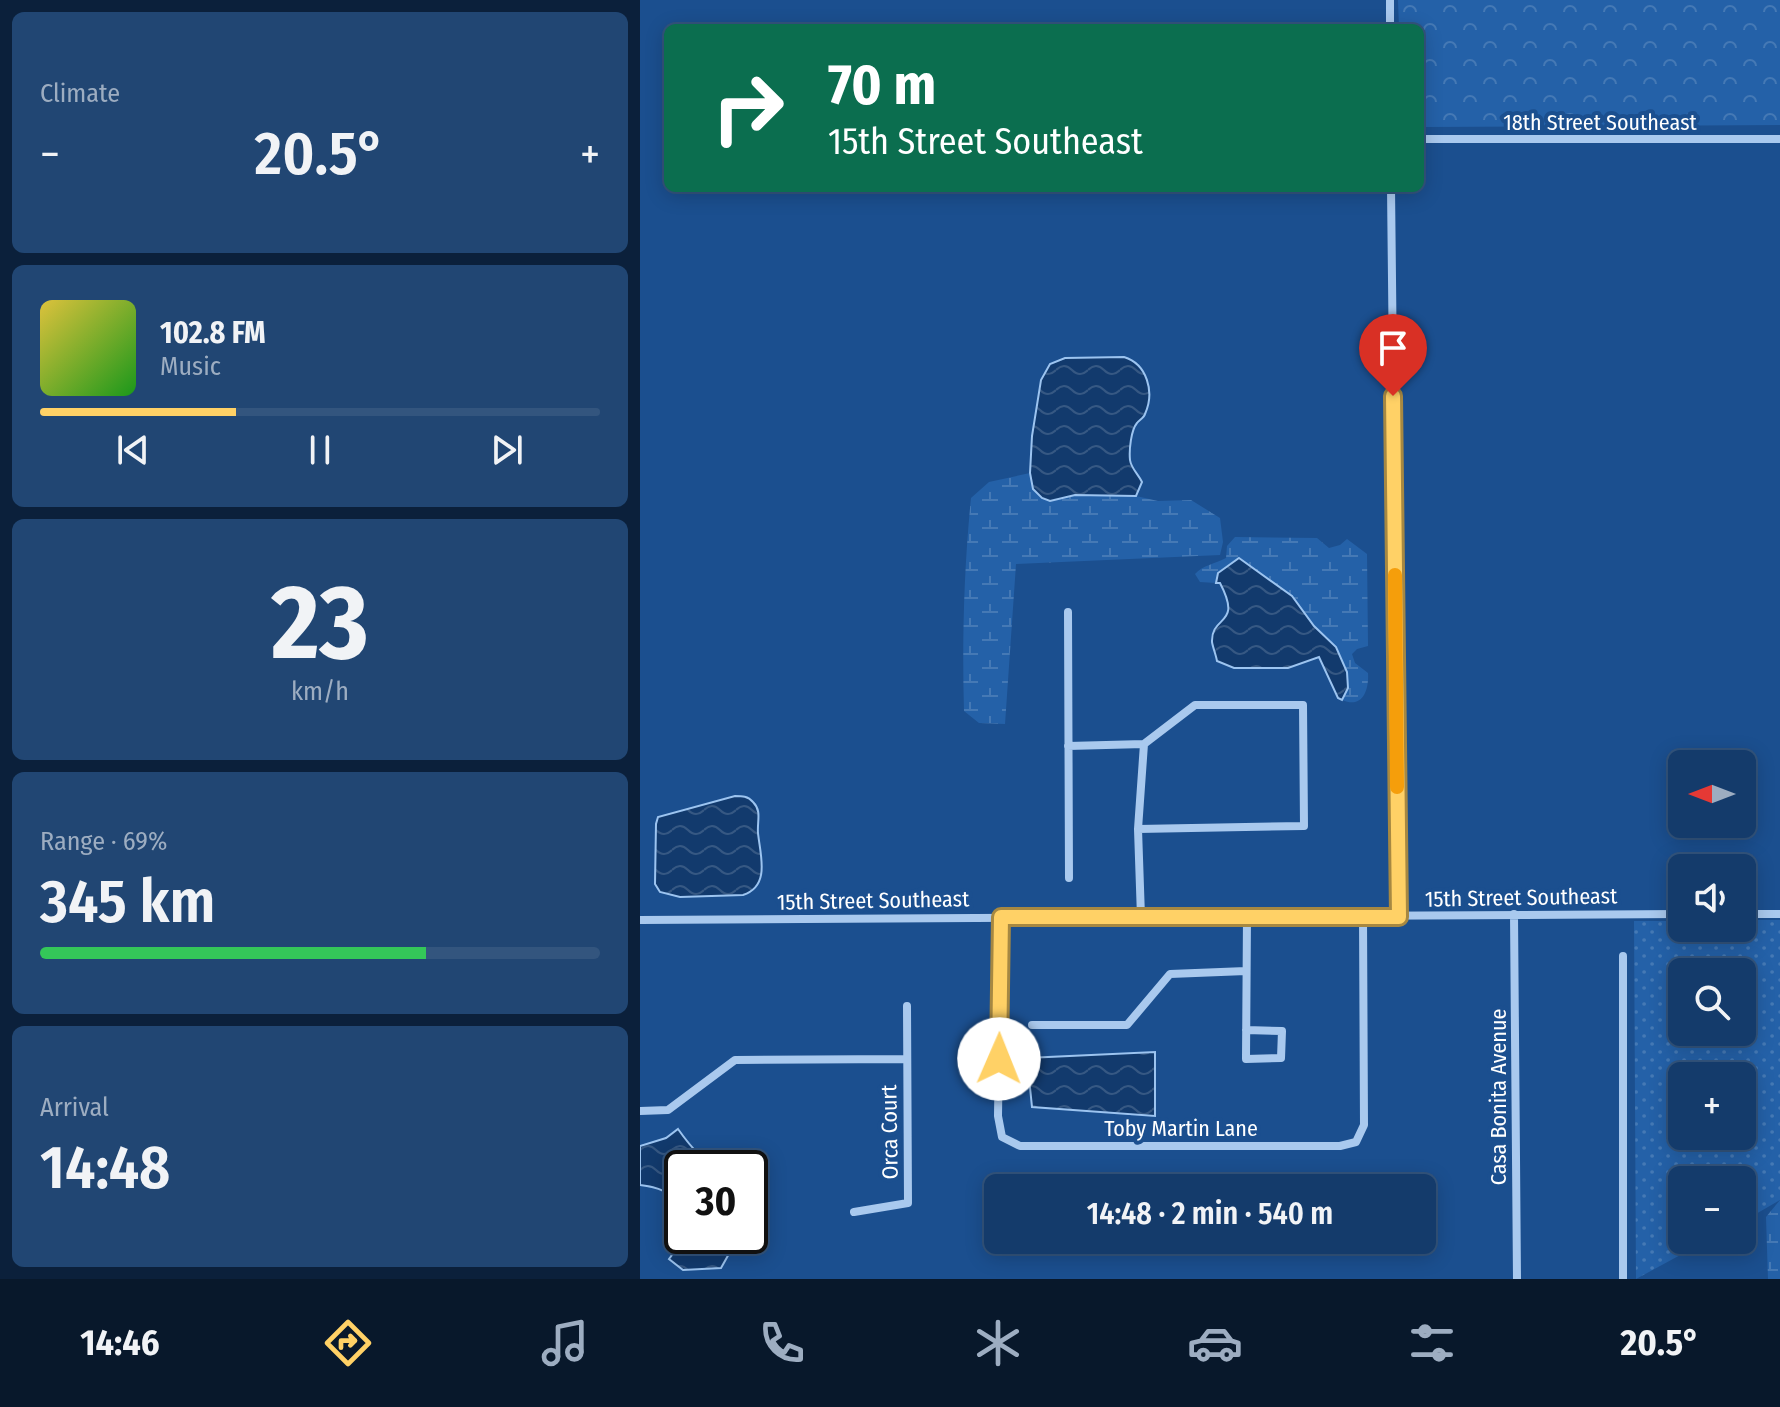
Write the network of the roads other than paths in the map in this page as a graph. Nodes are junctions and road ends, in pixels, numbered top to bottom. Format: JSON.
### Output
{"nodes":[{"id":1,"x":1390,"y":0,"type":"edge"},
{"id":2,"x":1390,"y":24,"type":"edge"},
{"id":3,"x":1424,"y":139,"type":"edge"},
{"id":4,"x":1780,"y":139,"type":"edge"},
{"id":5,"x":1391,"y":192,"type":"edge"},
{"id":6,"x":1068,"y":612,"type":"dead end"},
{"id":7,"x":1144,"y":744,"type":"junction"},
{"id":8,"x":1068,"y":746,"type":"junction"},
{"id":9,"x":1138,"y":829,"type":"junction"},
{"id":10,"x":1069,"y":878,"type":"dead end"},
{"id":11,"x":1514,"y":914,"type":"junction"},
{"id":12,"x":1668,"y":914,"type":"edge"},
{"id":13,"x":1756,"y":914,"type":"edge"},
{"id":14,"x":1780,"y":914,"type":"edge"},
{"id":15,"x":1001,"y":917,"type":"junction"},
{"id":16,"x":1141,"y":917,"type":"junction"},
{"id":17,"x":1247,"y":917,"type":"junction"},
{"id":18,"x":1363,"y":917,"type":"junction"},
{"id":19,"x":1399,"y":917,"type":"junction"},
{"id":20,"x":640,"y":920,"type":"edge"},
{"id":21,"x":1623,"y":956,"type":"dead end"},
{"id":22,"x":1246,"y":971,"type":"junction"},
{"id":23,"x":907,"y":1006,"type":"dead end"},
{"id":24,"x":1032,"y":1025,"type":"dead end"},
{"id":25,"x":1246,"y":1030,"type":"junction"},
{"id":26,"x":907,"y":1059,"type":"junction"},
{"id":27,"x":640,"y":1111,"type":"edge"},
{"id":28,"x":854,"y":1212,"type":"dead end"},
{"id":29,"x":1517,"y":1279,"type":"edge"},
{"id":30,"x":1623,"y":1279,"type":"edge"}],
"edges":[{"from":1,"to":2,"type":"street"},
{"from":3,"to":4,"type":"street","name":"18th Street Southeast"},
{"from":5,"to":19,"type":"street"},
{"from":6,"to":8,"type":"street"},
{"from":7,"to":8,"type":"street"},
{"from":7,"to":9,"type":"street"},
{"from":7,"to":9,"type":"street"},
{"from":8,"to":10,"type":"street"},
{"from":9,"to":16,"type":"street"},
{"from":11,"to":12,"type":"street","name":"15th Street Southeast"},
{"from":11,"to":19,"type":"street","name":"15th Street Southeast"},
{"from":11,"to":29,"type":"street","name":"Casa Bonita Avenue"},
{"from":13,"to":14,"type":"street"},
{"from":15,"to":16,"type":"street","name":"15th Street Southeast"},
{"from":15,"to":18,"type":"street","name":"Toby Martin Lane"},
{"from":15,"to":20,"type":"street","name":"15th Street Southeast"},
{"from":16,"to":17,"type":"street","name":"15th Street Southeast"},
{"from":17,"to":18,"type":"street","name":"15th Street Southeast"},
{"from":17,"to":22,"type":"street"},
{"from":18,"to":19,"type":"street","name":"15th Street Southeast"},
{"from":21,"to":30,"type":"street"},
{"from":22,"to":24,"type":"street"},
{"from":22,"to":25,"type":"street"},
{"from":23,"to":26,"type":"street","name":"Orca Court"},
{"from":25,"to":25,"type":"street"},
{"from":26,"to":27,"type":"street"},
{"from":26,"to":28,"type":"street","name":"Orca Court"}]}
